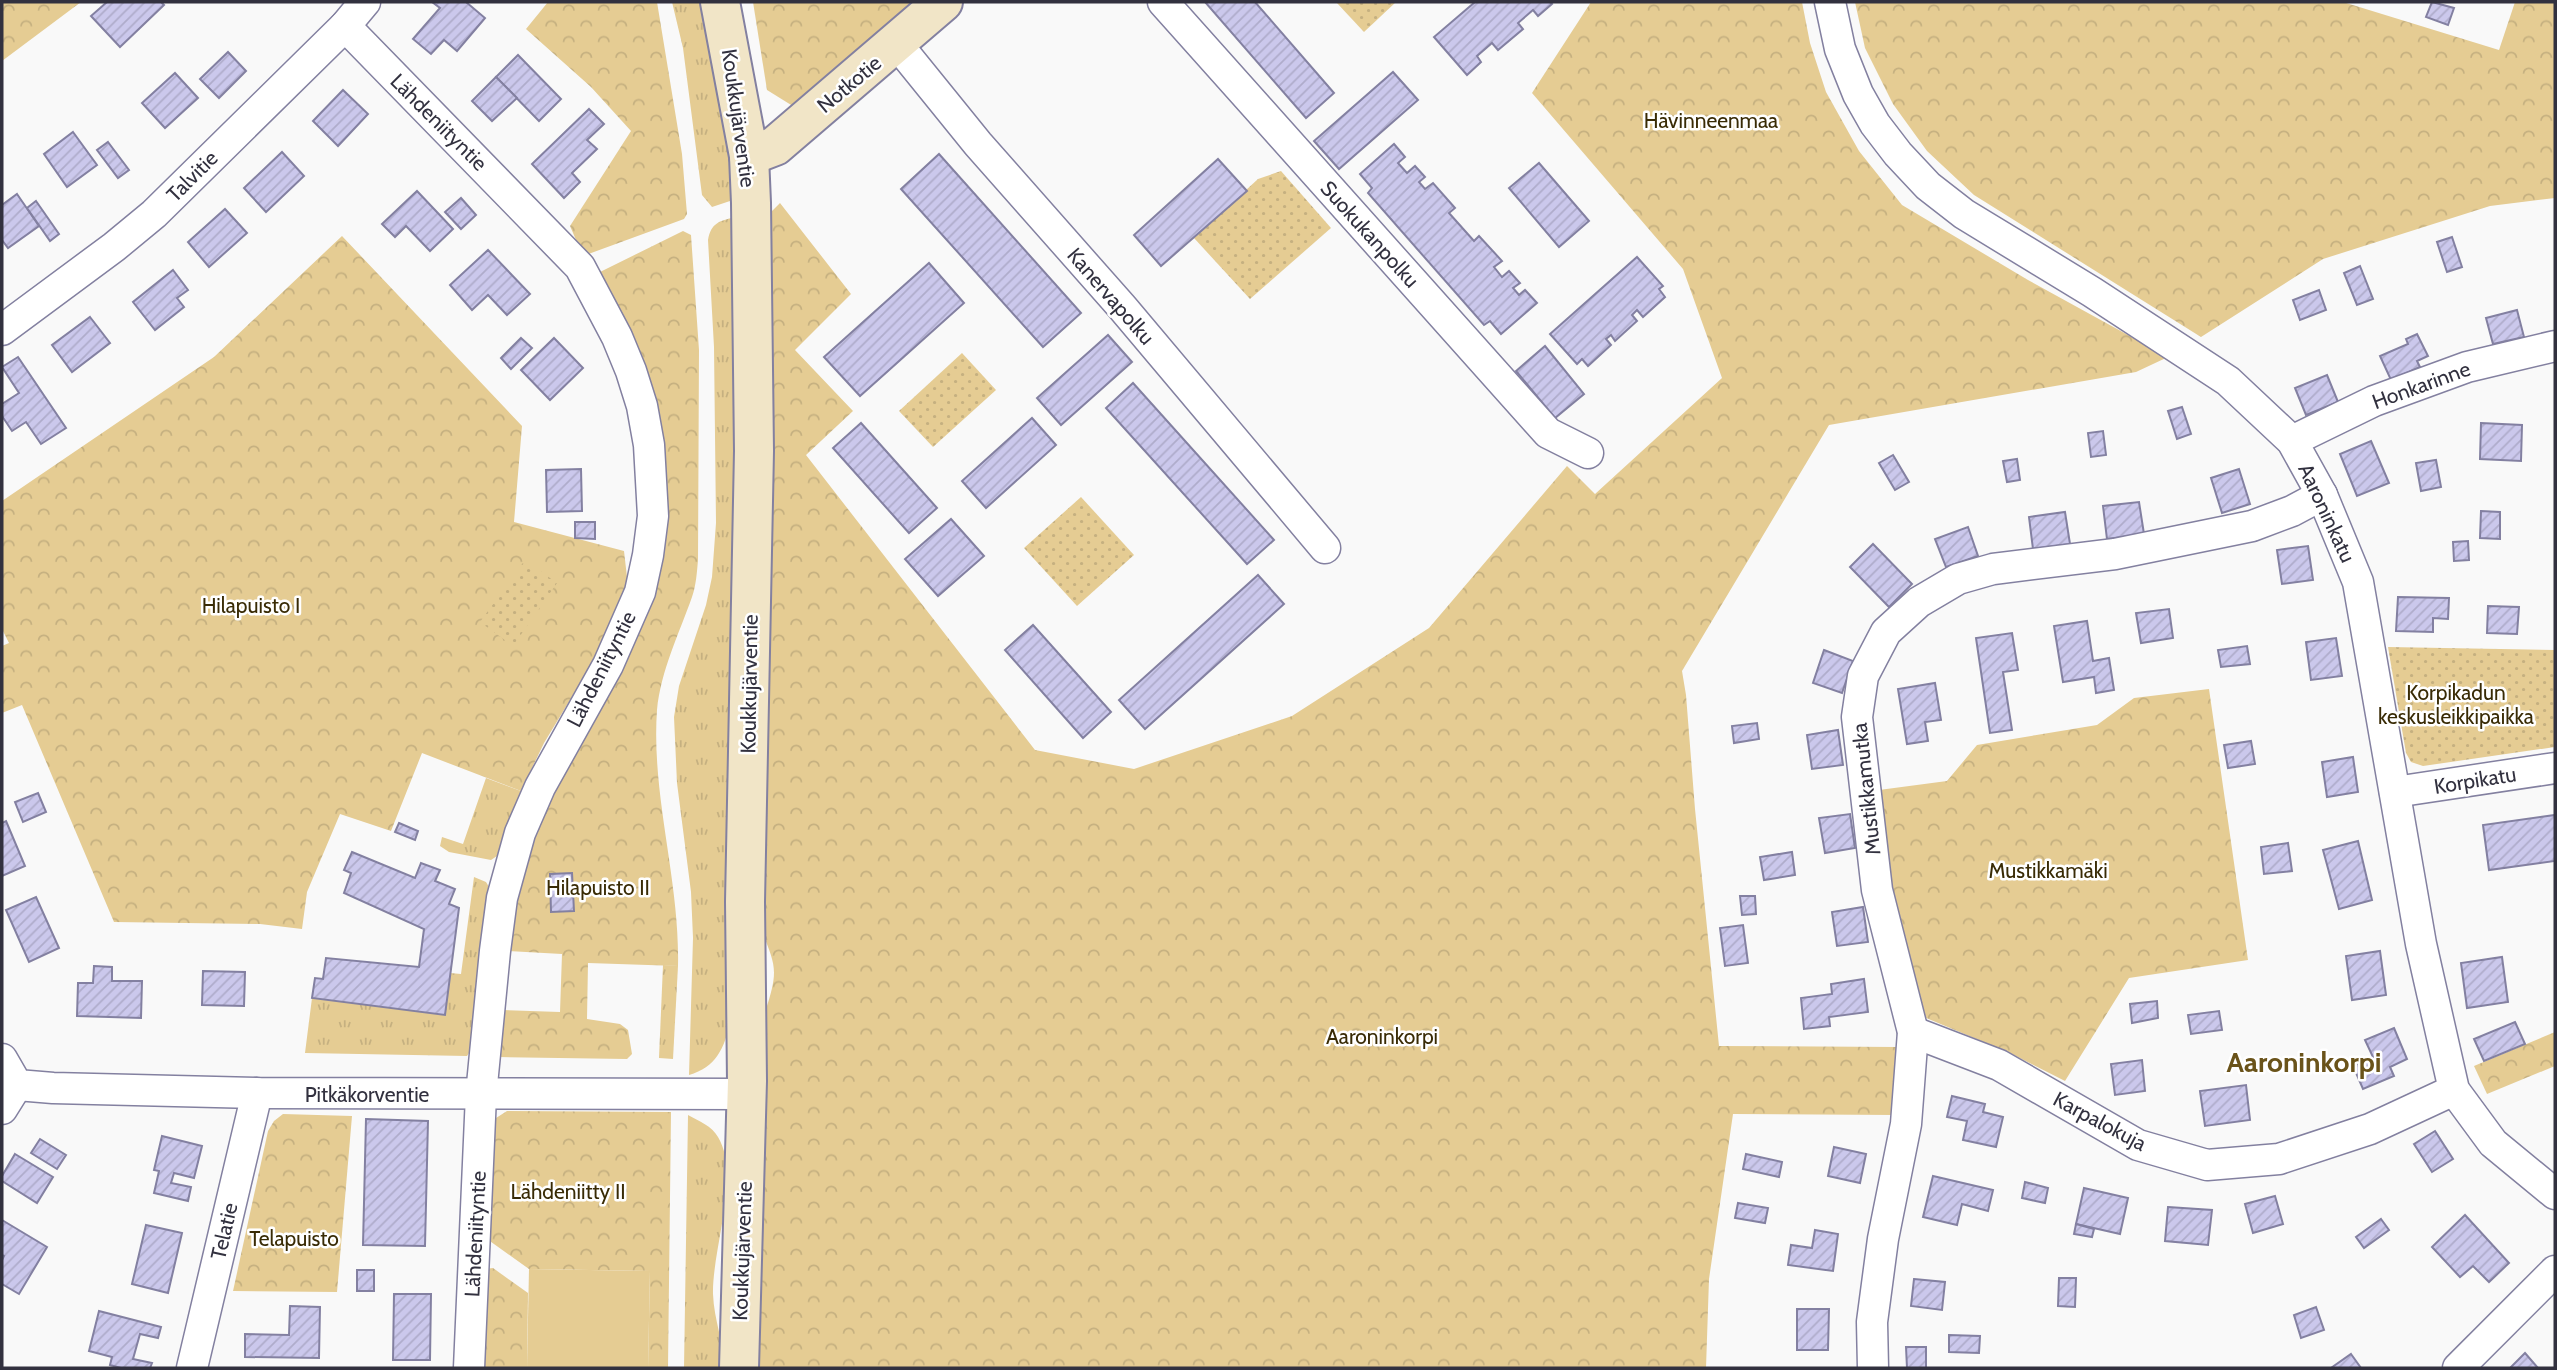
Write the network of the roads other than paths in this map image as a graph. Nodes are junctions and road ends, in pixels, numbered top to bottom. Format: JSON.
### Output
{"nodes":[{"id":1,"x":365,"y":2,"type":"edge"},
{"id":2,"x":720,"y":2,"type":"edge"},
{"id":3,"x":943,"y":2,"type":"edge"},
{"id":4,"x":1163,"y":2,"type":"edge"},
{"id":5,"x":1830,"y":2,"type":"edge"},
{"id":6,"x":345,"y":26,"type":"junction"},
{"id":7,"x":897,"y":44,"type":"junction"},
{"id":8,"x":749,"y":156,"type":"junction"},
{"id":9,"x":2,"y":330,"type":"edge"},
{"id":10,"x":2555,"y":346,"type":"edge"},
{"id":11,"x":2292,"y":441,"type":"junction"},
{"id":12,"x":1588,"y":453,"type":"dead end"},
{"id":13,"x":2322,"y":495,"type":"junction"},
{"id":14,"x":1325,"y":548,"type":"dead end"},
{"id":15,"x":2555,"y":768,"type":"edge"},
{"id":16,"x":2395,"y":792,"type":"junction"},
{"id":17,"x":1913,"y":1032,"type":"junction"},
{"id":18,"x":2,"y":1059,"type":"edge"},
{"id":19,"x":2454,"y":1090,"type":"junction"},
{"id":20,"x":257,"y":1093,"type":"junction"},
{"id":21,"x":746,"y":1094,"type":"junction"},
{"id":22,"x":481,"y":1095,"type":"junction"},
{"id":23,"x":9,"y":1097,"type":"edge"},
{"id":24,"x":2555,"y":1194,"type":"edge"},
{"id":25,"x":2555,"y":1270,"type":"edge"},
{"id":26,"x":191,"y":1368,"type":"edge"},
{"id":27,"x":469,"y":1368,"type":"edge"},
{"id":28,"x":739,"y":1368,"type":"edge"},
{"id":29,"x":1873,"y":1368,"type":"edge"},
{"id":30,"x":2458,"y":1368,"type":"edge"}],
"edges":[{"from":1,"to":6,"type":"street","name":"Talvitie"},
{"from":2,"to":8,"type":"street","name":"Koukkujärventie"},
{"from":3,"to":7,"type":"street","name":"Notkotie"},
{"from":4,"to":12,"type":"street","name":"Suokukanpolku"},
{"from":5,"to":11,"type":"street","name":"Aaroninkatu"},
{"from":6,"to":9,"type":"street","name":"Talvitie"},
{"from":6,"to":22,"type":"street","name":"Lähdeniityntie"},
{"from":7,"to":8,"type":"street","name":"Notkotie"},
{"from":7,"to":14,"type":"street","name":"Kanervapolku"},
{"from":8,"to":21,"type":"street","name":"Koukkujärventie"},
{"from":10,"to":11,"type":"street","name":"Honkarinne"},
{"from":11,"to":13,"type":"street","name":"Aaroninkatu"},
{"from":13,"to":16,"type":"street","name":"Aaroninkatu"},
{"from":13,"to":17,"type":"street","name":"Mustikkamutka"},
{"from":15,"to":16,"type":"street","name":"Korpikatu"},
{"from":16,"to":19,"type":"street","name":"Aaroninkatu"},
{"from":17,"to":19,"type":"street","name":"Karpalokuja"},
{"from":17,"to":29,"type":"street","name":"Mustikkamutka"},
{"from":18,"to":23,"type":"street","name":"Pitkäkorventie"},
{"from":19,"to":24,"type":"street","name":"Aaroninkatu"},
{"from":20,"to":22,"type":"street","name":"Pitkäkorventie"},
{"from":20,"to":23,"type":"street","name":"Pitkäkorventie"},
{"from":20,"to":26,"type":"street","name":"Telatie"},
{"from":21,"to":22,"type":"street","name":"Pitkäkorventie"},
{"from":21,"to":28,"type":"street","name":"Koukkujärventie"},
{"from":22,"to":27,"type":"street","name":"Lähdeniityntie"},
{"from":25,"to":30,"type":"street"}]}
